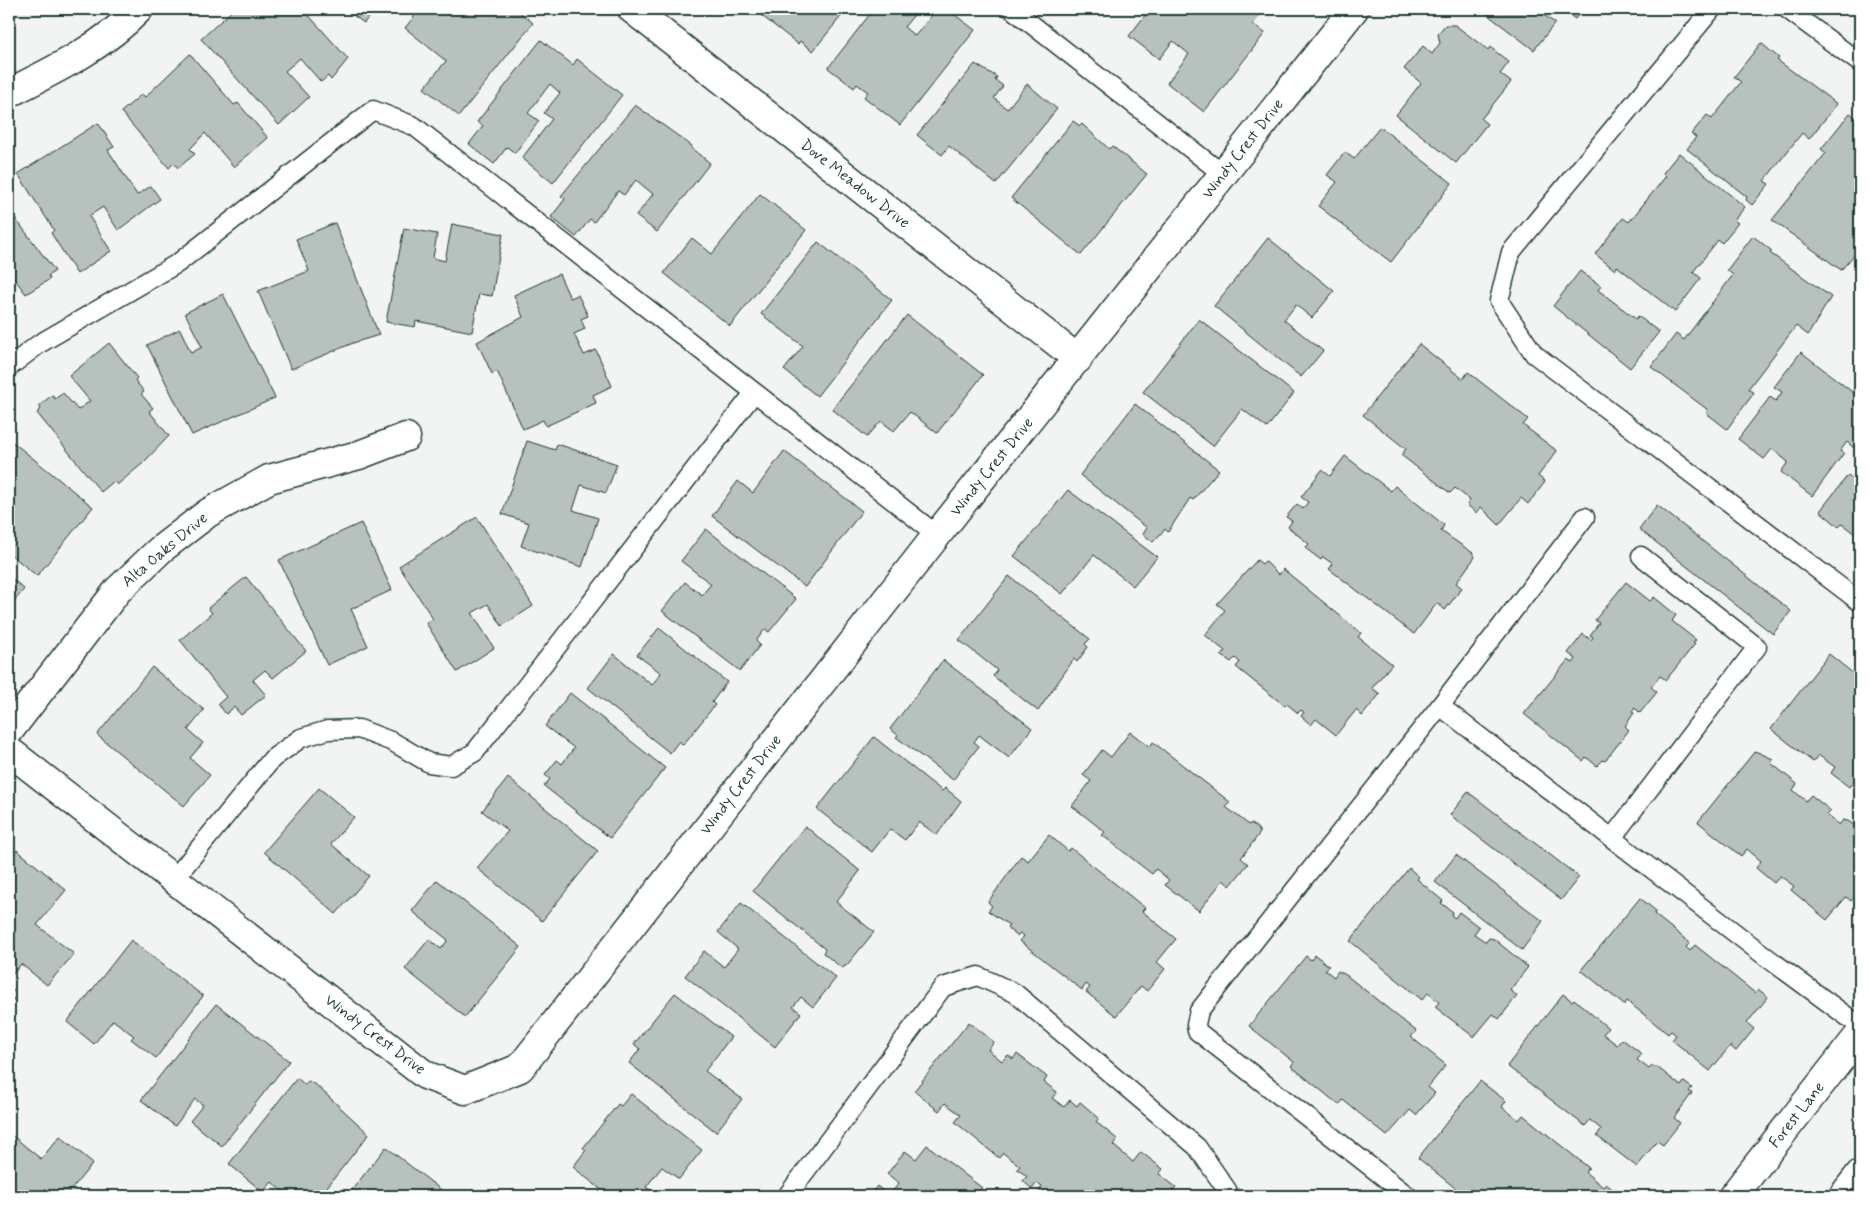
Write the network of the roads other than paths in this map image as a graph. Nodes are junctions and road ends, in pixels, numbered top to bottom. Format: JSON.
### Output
{"nodes":[{"id":1,"x":139,"y":9,"type":"edge"},
{"id":2,"x":632,"y":9,"type":"edge"},
{"id":3,"x":1012,"y":9,"type":"edge"},
{"id":4,"x":1354,"y":9,"type":"edge"},
{"id":5,"x":1712,"y":9,"type":"edge"},
{"id":6,"x":1787,"y":9,"type":"edge"},
{"id":7,"x":1860,"y":63,"type":"edge"},
{"id":8,"x":9,"y":93,"type":"edge"},
{"id":9,"x":1224,"y":175,"type":"junction"},
{"id":10,"x":1078,"y":359,"type":"junction"},
{"id":11,"x":9,"y":367,"type":"edge"},
{"id":12,"x":754,"y":393,"type":"junction"},
{"id":13,"x":406,"y":437,"type":"dead end"},
{"id":14,"x":1585,"y":517,"type":"dead end"},
{"id":15,"x":937,"y":536,"type":"junction"},
{"id":16,"x":1641,"y":556,"type":"dead end"},
{"id":17,"x":1860,"y":602,"type":"edge"},
{"id":18,"x":1440,"y":706,"type":"junction"},
{"id":19,"x":9,"y":731,"type":"edge"},
{"id":20,"x":9,"y":750,"type":"edge"},
{"id":21,"x":1612,"y":838,"type":"junction"},
{"id":22,"x":174,"y":879,"type":"junction"},
{"id":23,"x":1860,"y":1026,"type":"edge"},
{"id":24,"x":1860,"y":1034,"type":"edge"},
{"id":25,"x":1860,"y":1174,"type":"edge"},
{"id":26,"x":787,"y":1196,"type":"edge"},
{"id":27,"x":1223,"y":1196,"type":"edge"},
{"id":28,"x":1408,"y":1196,"type":"edge"},
{"id":29,"x":1733,"y":1196,"type":"edge"},
{"id":30,"x":1842,"y":1196,"type":"edge"}],
"edges":[{"from":1,"to":8,"type":"street"},
{"from":2,"to":10,"type":"street","name":"Dove Meadow Drive"},
{"from":3,"to":9,"type":"lane"},
{"from":4,"to":9,"type":"street","name":"Windy Crest Drive"},
{"from":5,"to":17,"type":"lane"},
{"from":6,"to":7,"type":"lane"},
{"from":9,"to":10,"type":"street","name":"Windy Crest Drive"},
{"from":10,"to":15,"type":"street","name":"Windy Crest Drive"},
{"from":11,"to":12,"type":"lane"},
{"from":12,"to":15,"type":"lane"},
{"from":12,"to":22,"type":"lane"},
{"from":13,"to":19,"type":"street","name":"Alta Oaks Drive"},
{"from":14,"to":18,"type":"lane"},
{"from":15,"to":22,"type":"street","name":"Windy Crest Drive"},
{"from":16,"to":21,"type":"lane"},
{"from":18,"to":21,"type":"lane"},
{"from":18,"to":28,"type":"lane"},
{"from":20,"to":22,"type":"street","name":"Windy Crest Drive"},
{"from":21,"to":23,"type":"lane"},
{"from":24,"to":29,"type":"street","name":"Forest Lane"},
{"from":25,"to":30,"type":"street"},
{"from":26,"to":27,"type":"lane"}]}
